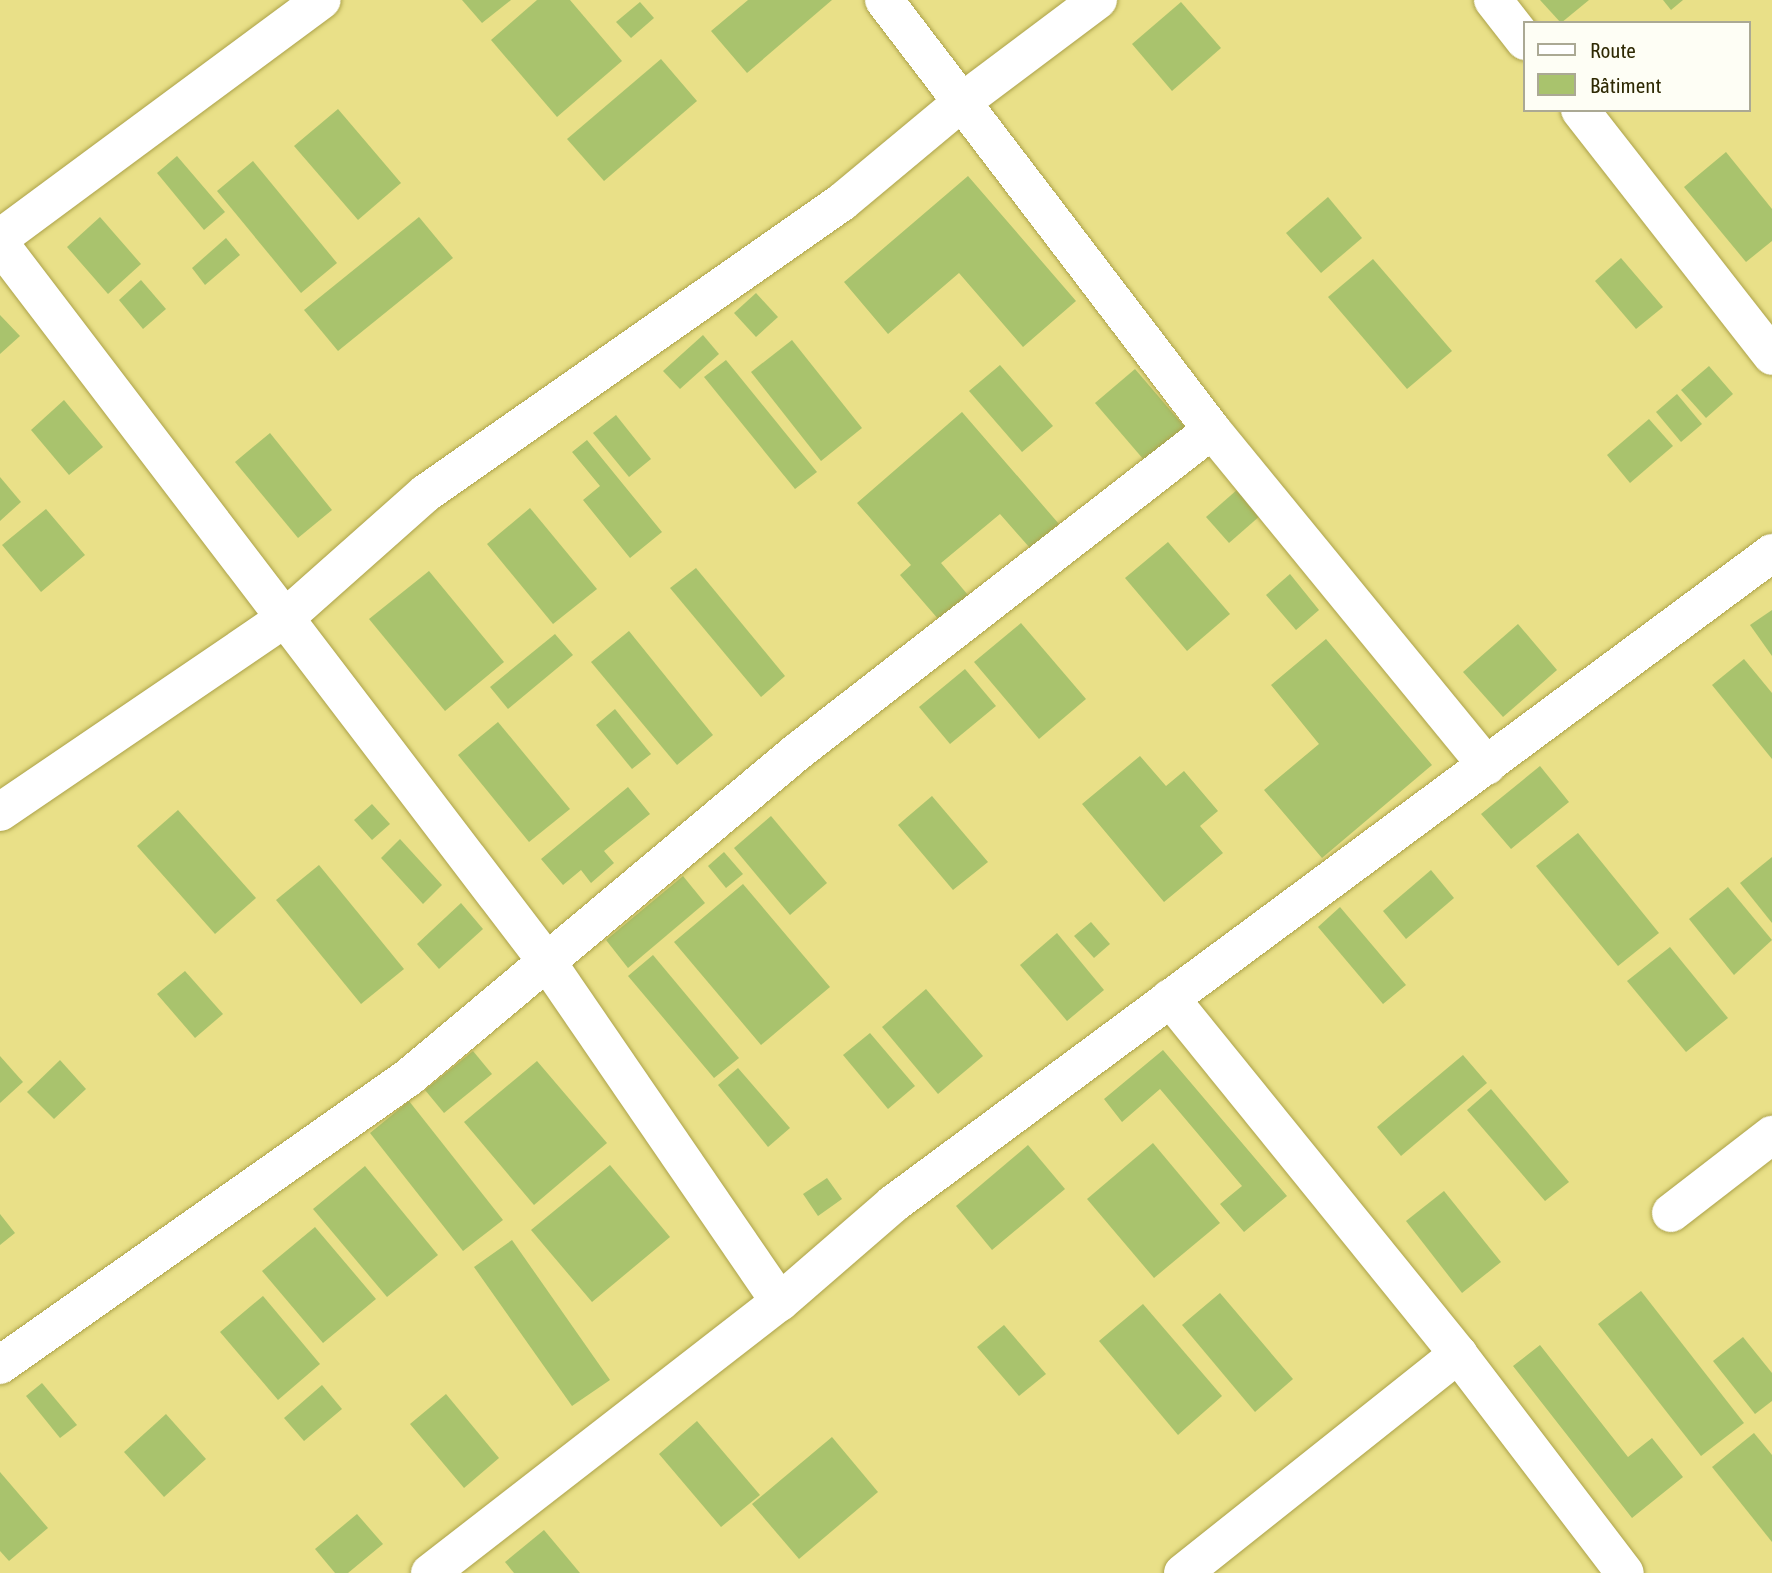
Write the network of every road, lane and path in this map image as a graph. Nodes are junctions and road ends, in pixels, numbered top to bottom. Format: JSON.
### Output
{"nodes":[{"id":1,"x":322,"y":0,"type":"edge"},
{"id":2,"x":884,"y":0,"type":"edge"},
{"id":3,"x":1098,"y":0,"type":"edge"},
{"id":4,"x":1493,"y":0,"type":"edge"},
{"id":5,"x":1524,"y":40,"type":"edge"},
{"id":6,"x":962,"y":102,"type":"junction"},
{"id":7,"x":1582,"y":112,"type":"edge"},
{"id":8,"x":0,"y":238,"type":"edge"},
{"id":9,"x":0,"y":244,"type":"edge"},
{"id":10,"x":1772,"y":356,"type":"edge"},
{"id":11,"x":1212,"y":430,"type":"junction"},
{"id":12,"x":1772,"y":553,"type":"edge"},
{"id":13,"x":285,"y":618,"type":"junction"},
{"id":14,"x":1487,"y":766,"type":"junction"},
{"id":15,"x":0,"y":812,"type":"edge"},
{"id":16,"x":547,"y":962,"type":"junction"},
{"id":17,"x":1170,"y":998,"type":"junction"},
{"id":18,"x":1772,"y":1135,"type":"edge"},
{"id":19,"x":1671,"y":1213,"type":"dead end"},
{"id":20,"x":780,"y":1302,"type":"junction"},
{"id":21,"x":1458,"y":1354,"type":"junction"},
{"id":22,"x":0,"y":1364,"type":"edge"},
{"id":23,"x":449,"y":1568,"type":"edge"},
{"id":24,"x":1183,"y":1573,"type":"edge"},
{"id":25,"x":1625,"y":1573,"type":"edge"}],
"edges":[{"from":1,"to":8,"type":"street"},
{"from":2,"to":6,"type":"street"},
{"from":3,"to":6,"type":"street"},
{"from":4,"to":5,"type":"street"},
{"from":6,"to":11,"type":"street"},
{"from":6,"to":13,"type":"street"},
{"from":7,"to":10,"type":"street"},
{"from":9,"to":13,"type":"street"},
{"from":11,"to":14,"type":"street"},
{"from":11,"to":16,"type":"street"},
{"from":12,"to":14,"type":"street"},
{"from":13,"to":15,"type":"street"},
{"from":13,"to":16,"type":"street"},
{"from":14,"to":17,"type":"street"},
{"from":16,"to":20,"type":"street"},
{"from":16,"to":22,"type":"street"},
{"from":17,"to":20,"type":"street"},
{"from":17,"to":21,"type":"street"},
{"from":18,"to":19,"type":"street"},
{"from":20,"to":23,"type":"street"},
{"from":21,"to":24,"type":"street"},
{"from":21,"to":25,"type":"street"}]}
